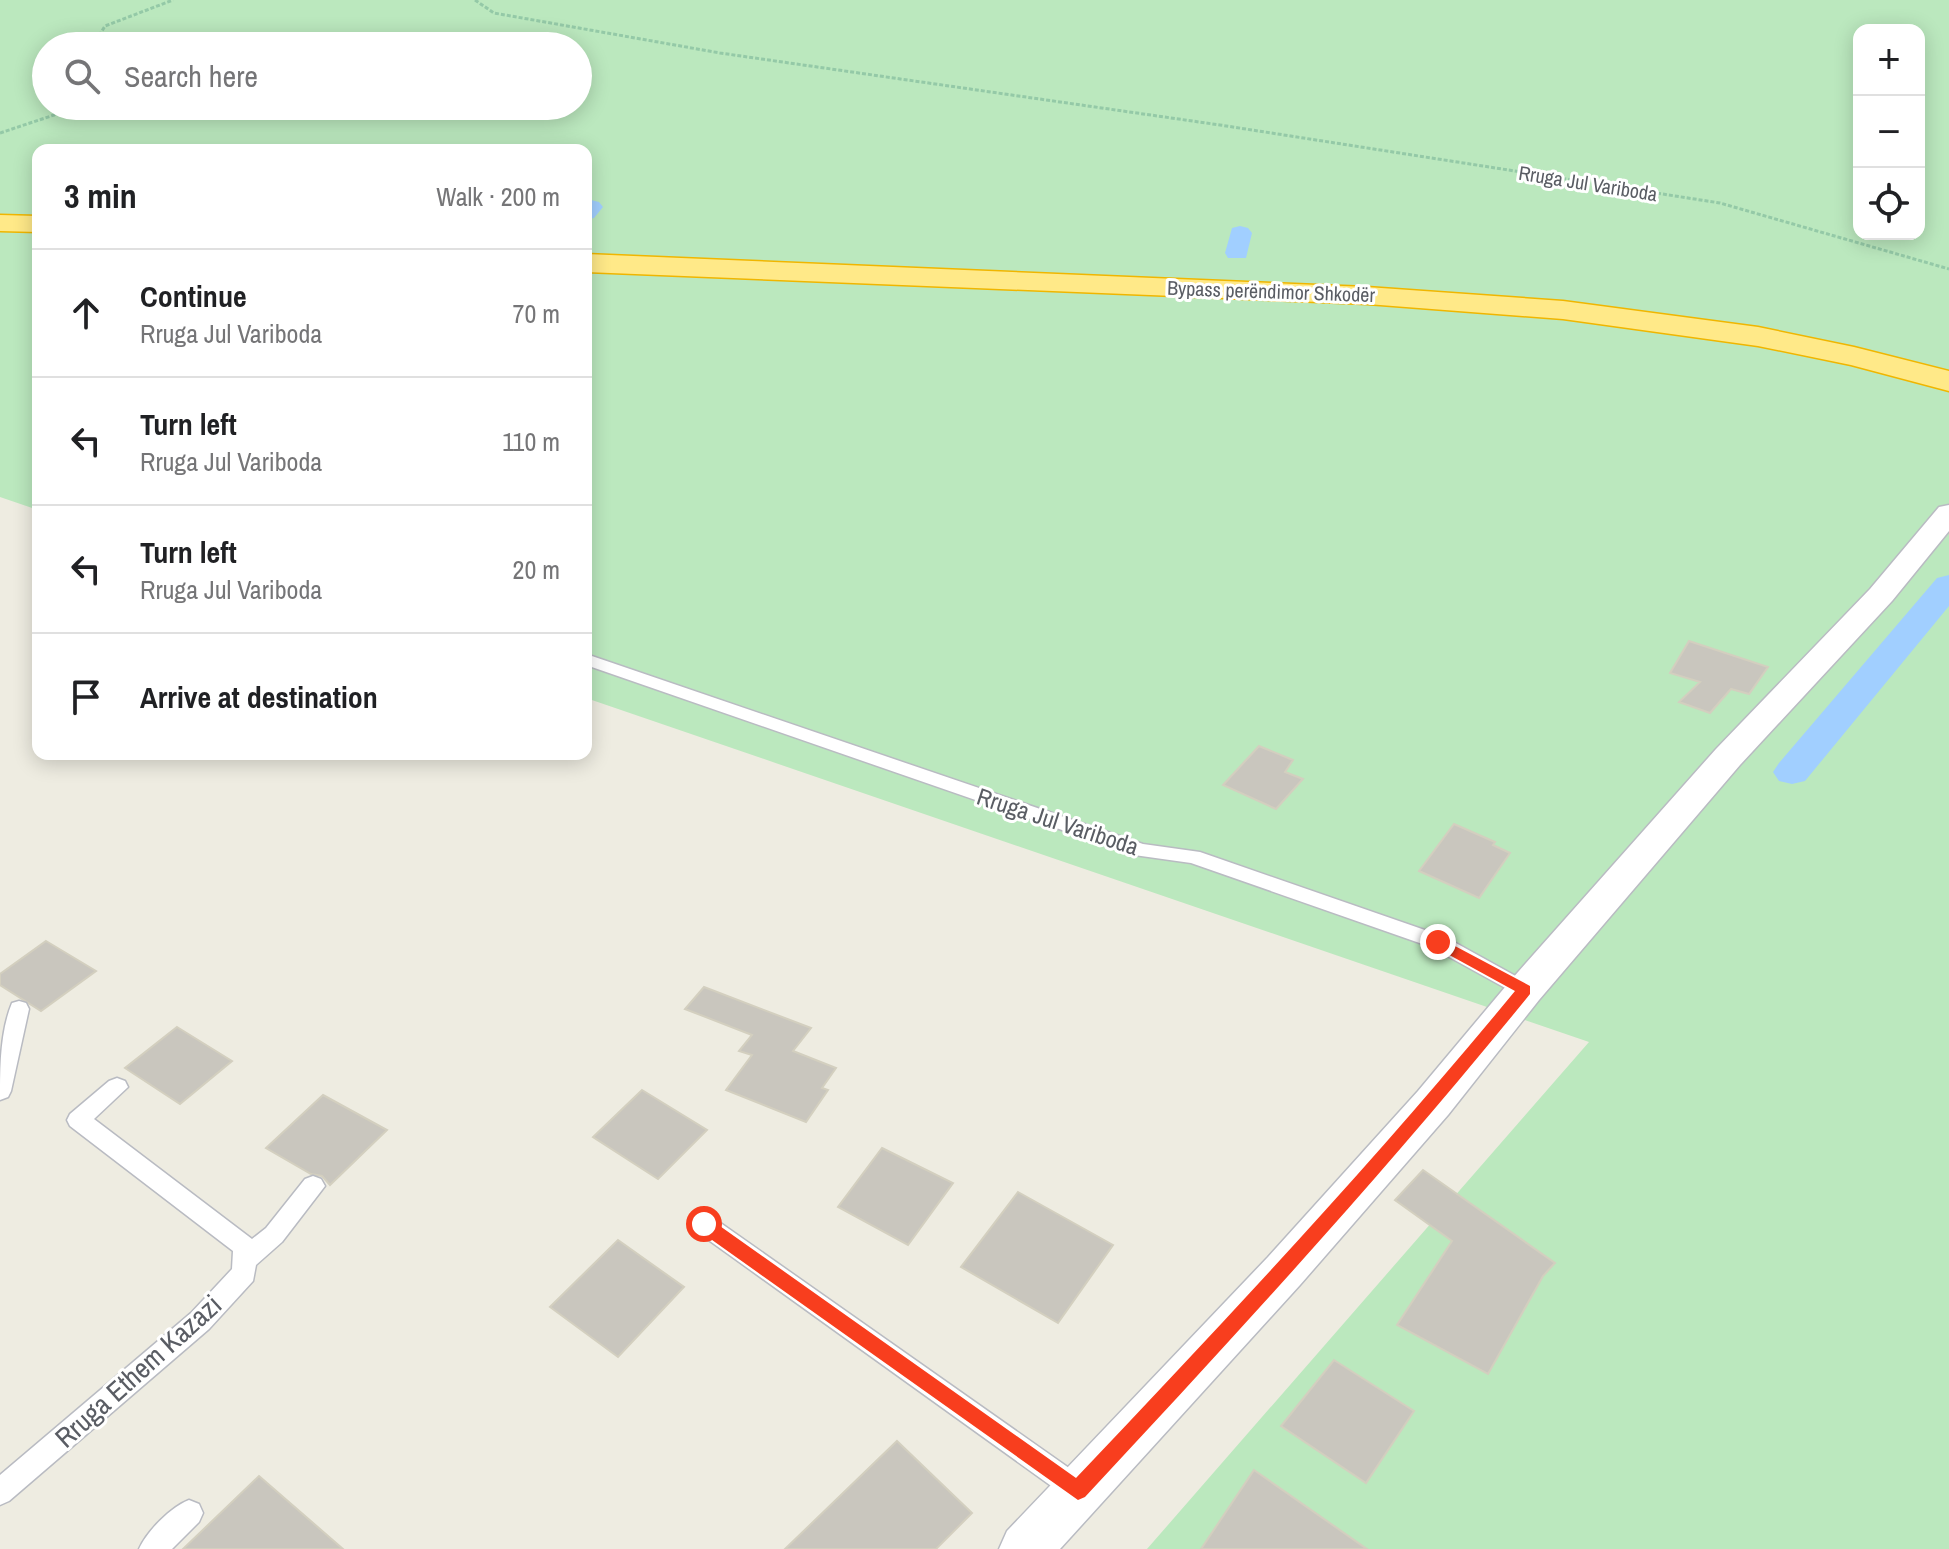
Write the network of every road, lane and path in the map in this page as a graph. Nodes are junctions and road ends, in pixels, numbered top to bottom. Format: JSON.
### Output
{"nodes":[{"id":1,"x":173,"y":0,"type":"edge"},
{"id":2,"x":475,"y":0,"type":"edge"},
{"id":3,"x":101,"y":32,"type":"edge"},
{"id":4,"x":39,"y":120,"type":"edge"},
{"id":5,"x":0,"y":133,"type":"edge"},
{"id":6,"x":0,"y":223,"type":"edge"},
{"id":7,"x":32,"y":224,"type":"edge"},
{"id":8,"x":0,"y":237,"type":"edge"},
{"id":9,"x":32,"y":238,"type":"edge"},
{"id":10,"x":592,"y":248,"type":"edge"},
{"id":11,"x":592,"y":263,"type":"edge"},
{"id":12,"x":1949,"y":269,"type":"edge"},
{"id":13,"x":1949,"y":361,"type":"edge"},
{"id":14,"x":1949,"y":381,"type":"edge"},
{"id":15,"x":1949,"y":513,"type":"edge"},
{"id":16,"x":592,"y":661,"type":"edge"},
{"id":17,"x":1525,"y":990,"type":"junction"},
{"id":18,"x":19,"y":1009,"type":"dead end"},
{"id":19,"x":117,"y":1087,"type":"dead end"},
{"id":20,"x":0,"y":1091,"type":"edge"},
{"id":21,"x":313,"y":1186,"type":"dead end"},
{"id":22,"x":704,"y":1224,"type":"dead end"},
{"id":23,"x":245,"y":1260,"type":"junction"},
{"id":24,"x":1078,"y":1490,"type":"junction"},
{"id":25,"x":0,"y":1492,"type":"edge"},
{"id":26,"x":189,"y":1513,"type":"dead end"},
{"id":27,"x":153,"y":1549,"type":"edge"},
{"id":28,"x":1025,"y":1549,"type":"edge"}],
"edges":[{"from":1,"to":3,"type":"path"},
{"from":2,"to":12,"type":"path","name":"Rruga Jul Variboda"},
{"from":4,"to":5,"type":"path"},
{"from":6,"to":7,"type":"highway"},
{"from":8,"to":9,"type":"highway"},
{"from":10,"to":13,"type":"highway","name":"Bypass perëndimor Shkodër"},
{"from":11,"to":14,"type":"highway","name":"Bypass perëndimor Shkodër"},
{"from":15,"to":17,"type":"street"},
{"from":16,"to":17,"type":"lane","name":"Rruga Jul Variboda"},
{"from":17,"to":24,"type":"street"},
{"from":18,"to":20,"type":"lane"},
{"from":19,"to":23,"type":"lane"},
{"from":21,"to":23,"type":"lane","name":"Rruga Ethem Kazazi"},
{"from":22,"to":24,"type":"lane"},
{"from":23,"to":25,"type":"lane","name":"Rruga Ethem Kazazi"},
{"from":24,"to":28,"type":"street"},
{"from":26,"to":27,"type":"lane"}]}
